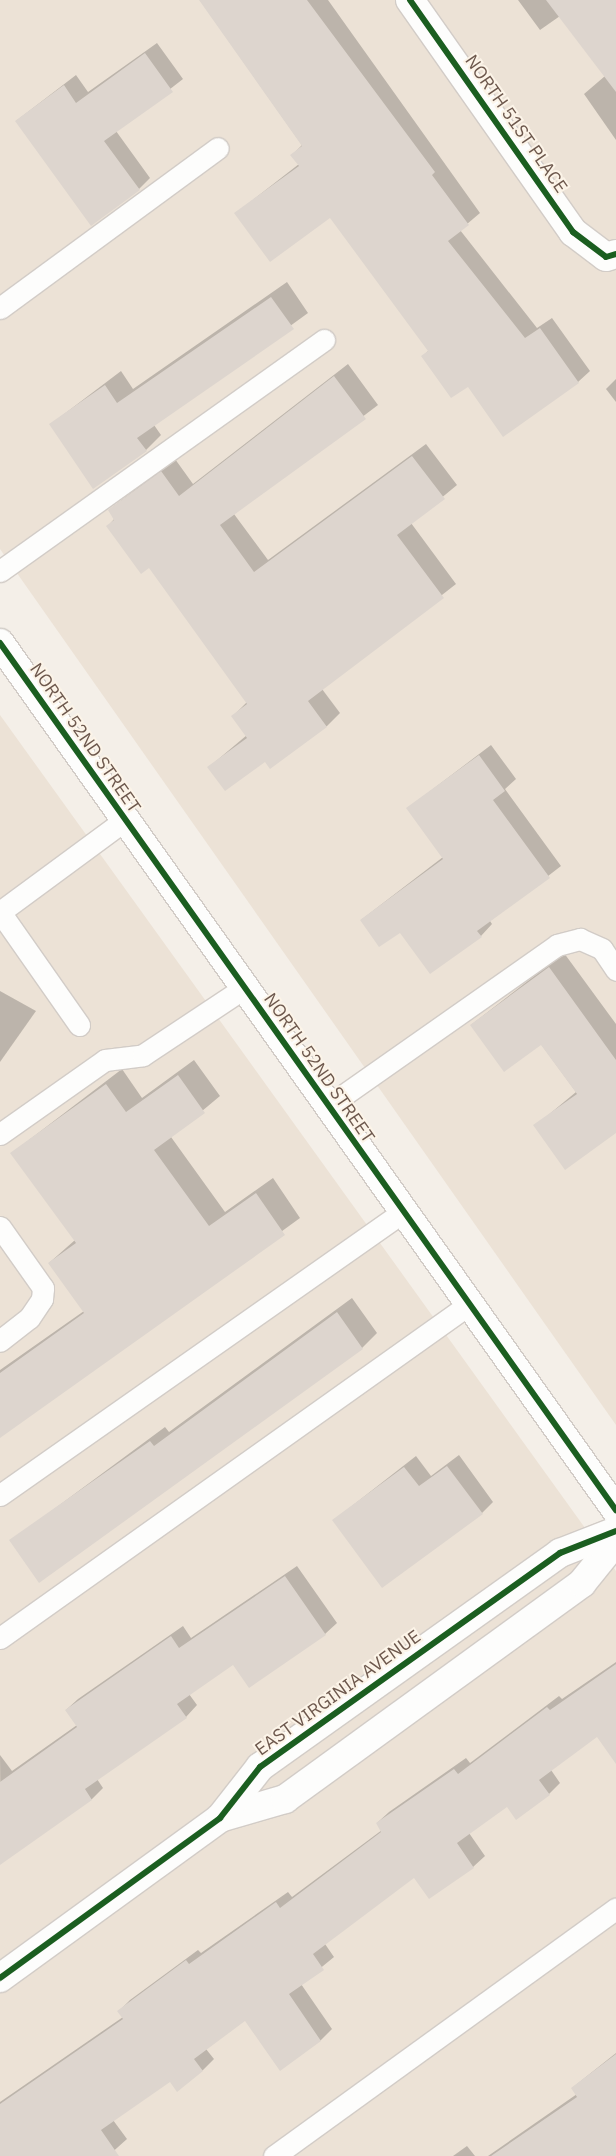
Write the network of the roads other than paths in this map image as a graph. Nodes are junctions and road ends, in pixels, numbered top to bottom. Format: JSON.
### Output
{"nodes":[{"id":1,"x":410,"y":0,"type":"edge"},
{"id":2,"x":218,"y":148,"type":"dead end"},
{"id":3,"x":611,"y":255,"type":"edge"},
{"id":4,"x":0,"y":308,"type":"edge"},
{"id":5,"x":324,"y":340,"type":"dead end"},
{"id":6,"x":0,"y":571,"type":"edge"},
{"id":7,"x":0,"y":643,"type":"edge"},
{"id":8,"x":126,"y":820,"type":"junction"},
{"id":9,"x":0,"y":912,"type":"edge"},
{"id":10,"x":616,"y":970,"type":"edge"},
{"id":11,"x":244,"y":988,"type":"junction"},
{"id":12,"x":79,"y":1025,"type":"dead end"},
{"id":13,"x":328,"y":1106,"type":"junction"},
{"id":14,"x":0,"y":1134,"type":"edge"},
{"id":15,"x":402,"y":1212,"type":"junction"},
{"id":16,"x":0,"y":1226,"type":"edge"},
{"id":17,"x":468,"y":1304,"type":"junction"},
{"id":18,"x":0,"y":1340,"type":"edge"},
{"id":19,"x":0,"y":1495,"type":"edge"},
{"id":20,"x":616,"y":1510,"type":"edge"},
{"id":21,"x":616,"y":1531,"type":"edge"},
{"id":22,"x":616,"y":1541,"type":"edge"},
{"id":23,"x":0,"y":1638,"type":"edge"},
{"id":24,"x":220,"y":1818,"type":"junction"},
{"id":25,"x":616,"y":1908,"type":"edge"},
{"id":26,"x":0,"y":1978,"type":"edge"},
{"id":27,"x":274,"y":2156,"type":"edge"}],
"edges":[{"from":1,"to":3,"type":"street","name":"NORTH 51ST PLACE"},
{"from":2,"to":4,"type":"lane"},
{"from":5,"to":6,"type":"lane"},
{"from":7,"to":8,"type":"street","name":"NORTH 52ND STREET"},
{"from":8,"to":9,"type":"lane"},
{"from":8,"to":11,"type":"street","name":"NORTH 52ND STREET"},
{"from":9,"to":12,"type":"lane"},
{"from":10,"to":13,"type":"lane"},
{"from":11,"to":13,"type":"street","name":"NORTH 52ND STREET"},
{"from":11,"to":14,"type":"lane"},
{"from":13,"to":15,"type":"street","name":"NORTH 52ND STREET"},
{"from":15,"to":17,"type":"street","name":"NORTH 52ND STREET"},
{"from":15,"to":19,"type":"lane"},
{"from":16,"to":18,"type":"lane"},
{"from":17,"to":20,"type":"street","name":"NORTH 52ND STREET"},
{"from":17,"to":23,"type":"lane"},
{"from":21,"to":24,"type":"street","name":"EAST VIRGINIA AVENUE"},
{"from":22,"to":24,"type":"street","name":"EAST VIRGINIA AVENUE"},
{"from":24,"to":26,"type":"street","name":"EAST VIRGINIA AVENUE"},
{"from":25,"to":27,"type":"lane"}]}
